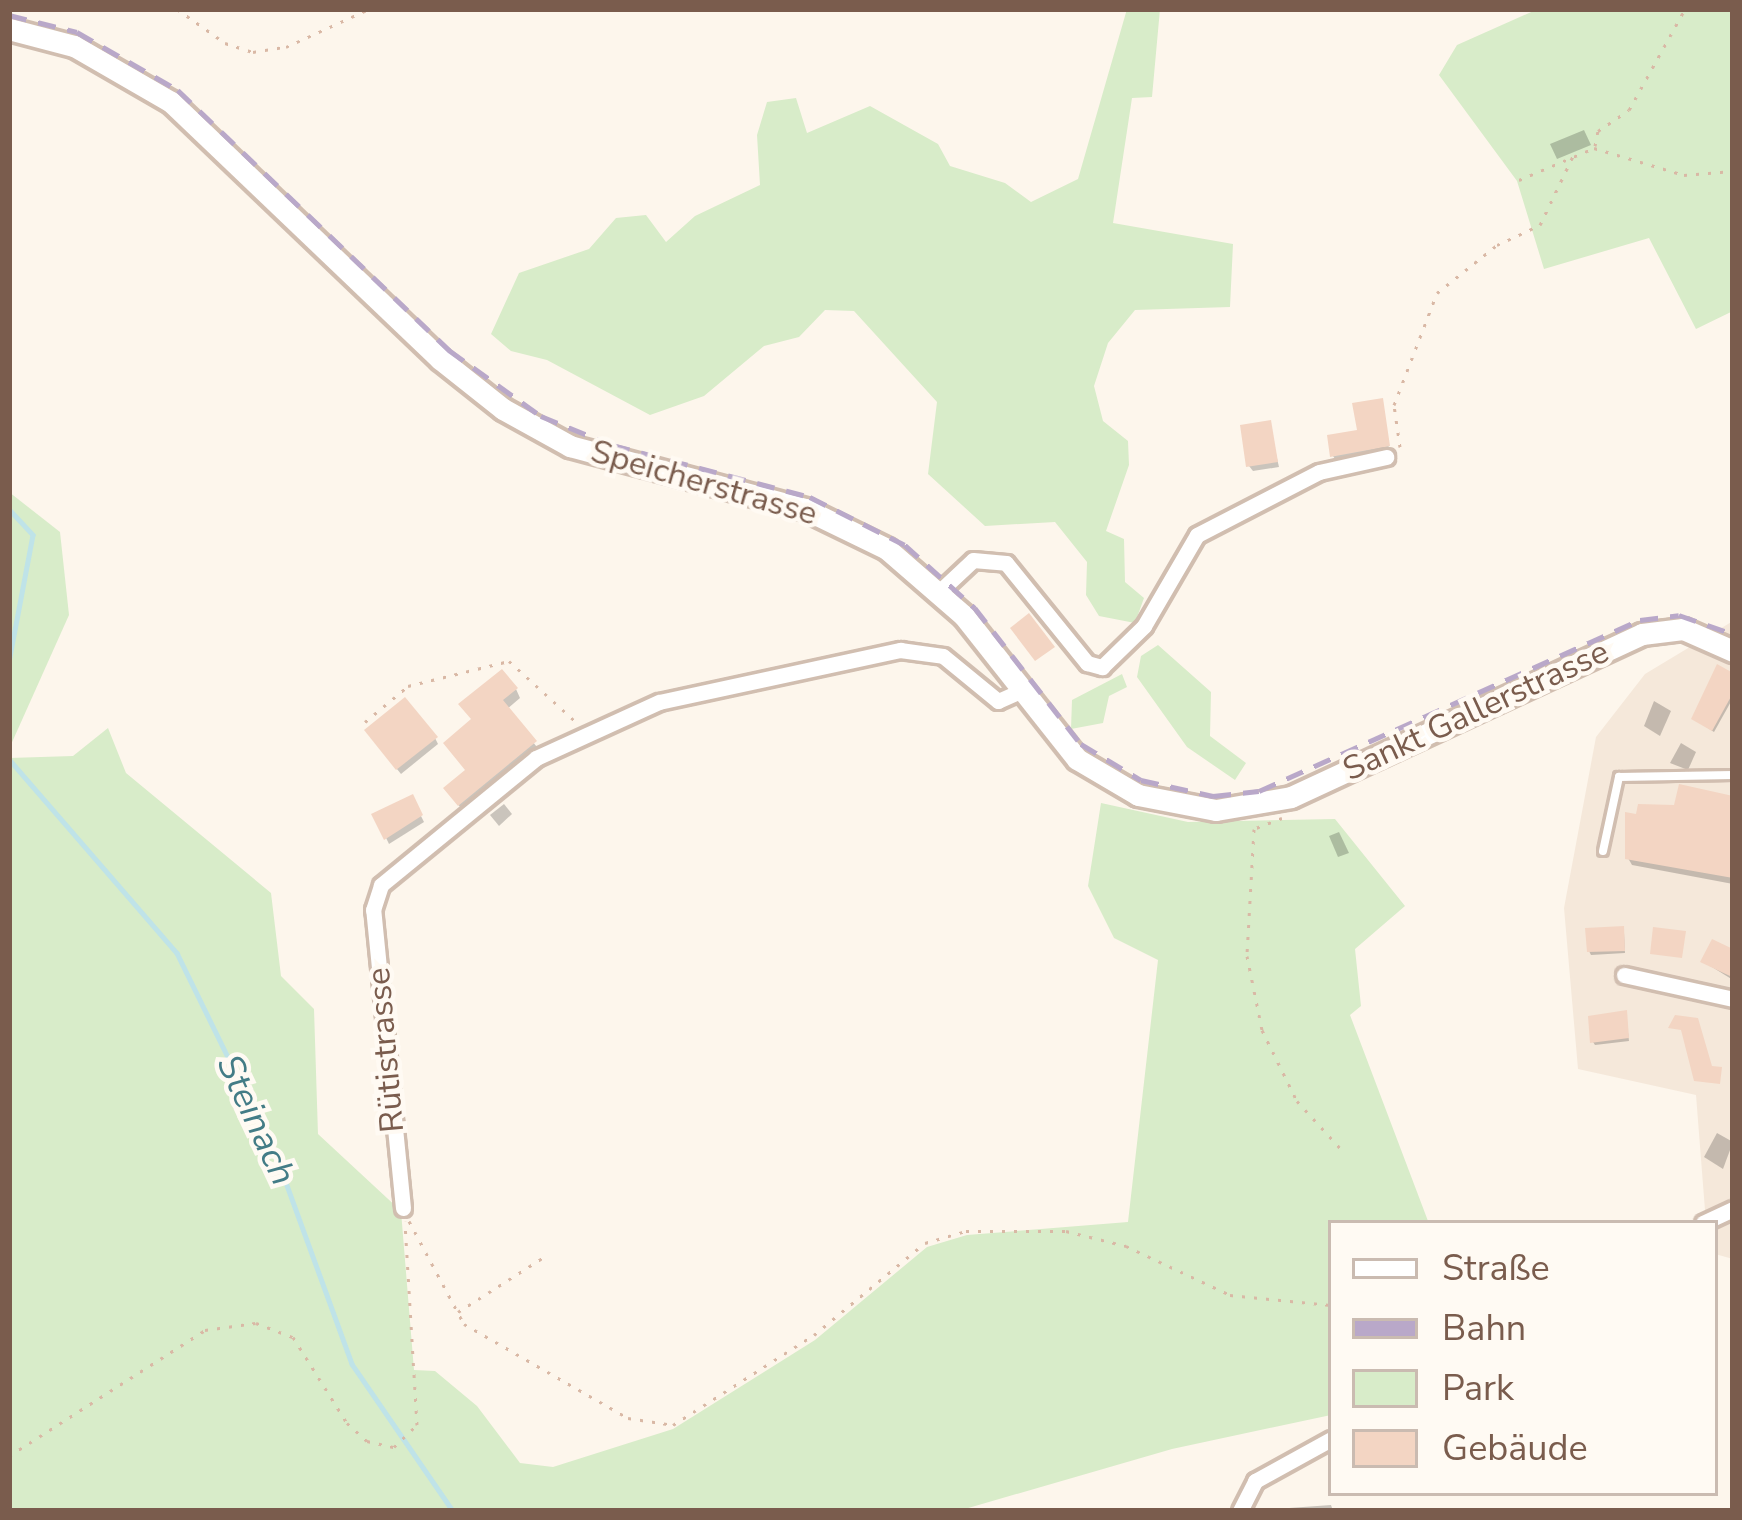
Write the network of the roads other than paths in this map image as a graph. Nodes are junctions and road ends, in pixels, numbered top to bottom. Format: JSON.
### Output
{"nodes":[{"id":1,"x":9,"y":29,"type":"edge"},
{"id":2,"x":1386,"y":457,"type":"road end"},
{"id":3,"x":940,"y":591,"type":"junction"},
{"id":4,"x":1733,"y":651,"type":"edge"},
{"id":5,"x":1020,"y":691,"type":"junction"},
{"id":6,"x":1733,"y":775,"type":"edge"},
{"id":7,"x":1216,"y":810,"type":"joint"},
{"id":8,"x":1603,"y":851,"type":"dead end"},
{"id":9,"x":1624,"y":975,"type":"dead end"},
{"id":10,"x":1733,"y":999,"type":"edge"},
{"id":11,"x":404,"y":1208,"type":"road end"},
{"id":12,"x":1328,"y":1441,"type":"edge"},
{"id":13,"x":1240,"y":1511,"type":"edge"}],
"edges":[{"from":1,"to":3,"type":"main road","name":"Speicherstrasse"},
{"from":2,"to":3,"type":"street"},
{"from":3,"to":5,"type":"main road","name":"Speicherstrasse"},
{"from":4,"to":7,"type":"main road","name":"Sankt Gallerstrasse"},
{"from":5,"to":7,"type":"main road","name":"Speicherstrasse"},
{"from":5,"to":11,"type":"street","name":"Rütistrasse"},
{"from":6,"to":8,"type":"lane"},
{"from":9,"to":10,"type":"street"},
{"from":12,"to":13,"type":"street"}]}
